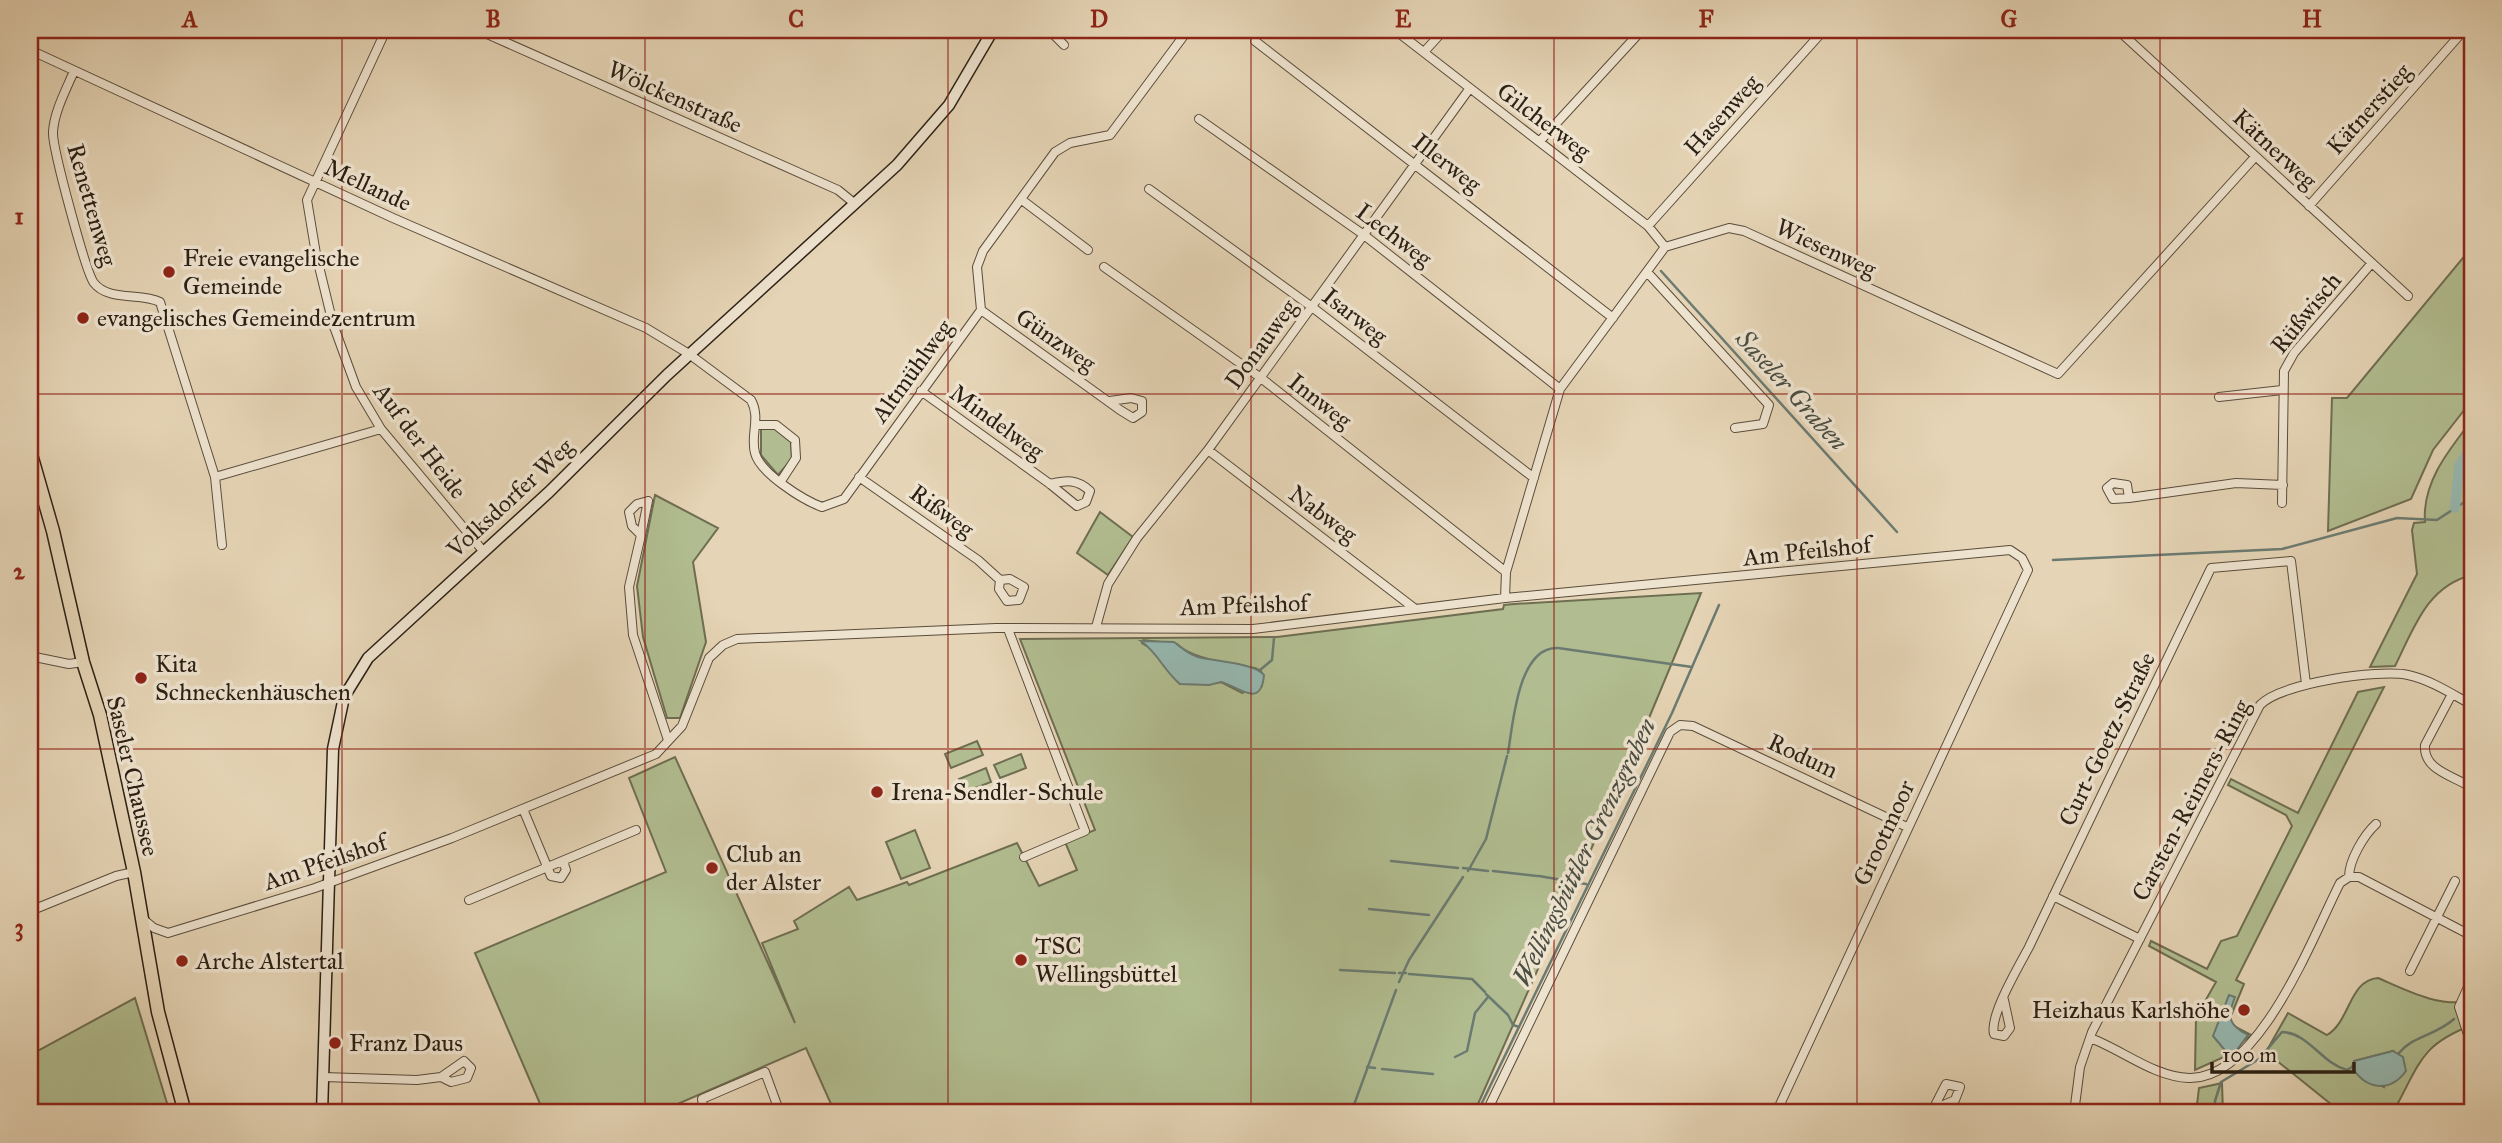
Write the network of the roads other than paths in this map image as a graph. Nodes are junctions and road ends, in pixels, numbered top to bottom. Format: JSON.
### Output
{"nodes":[{"id":1,"x":386,"y":30,"type":"edge"},
{"id":2,"x":478,"y":30,"type":"edge"},
{"id":3,"x":1049,"y":30,"type":"edge"},
{"id":4,"x":1188,"y":30,"type":"edge"},
{"id":5,"x":1395,"y":30,"type":"edge"},
{"id":6,"x":1444,"y":30,"type":"edge"},
{"id":7,"x":1642,"y":30,"type":"edge"},
{"id":8,"x":1824,"y":30,"type":"edge"},
{"id":9,"x":2118,"y":30,"type":"edge"},
{"id":10,"x":990,"y":31,"type":"edge"},
{"id":11,"x":2458,"y":37,"type":"dead end"},
{"id":12,"x":1255,"y":41,"type":"dead end"},
{"id":13,"x":1064,"y":45,"type":"dead end"},
{"id":14,"x":30,"y":50,"type":"edge"},
{"id":15,"x":1424,"y":52,"type":"junction"},
{"id":16,"x":74,"y":71,"type":"junction"},
{"id":17,"x":1470,"y":88,"type":"junction"},
{"id":18,"x":1199,"y":119,"type":"dead end"},
{"id":19,"x":1540,"y":141,"type":"junction"},
{"id":20,"x":2255,"y":157,"type":"junction"},
{"id":21,"x":1416,"y":163,"type":"junction"},
{"id":22,"x":317,"y":182,"type":"junction"},
{"id":23,"x":1149,"y":189,"type":"dead end"},
{"id":24,"x":1022,"y":200,"type":"junction"},
{"id":25,"x":854,"y":203,"type":"junction"},
{"id":26,"x":2309,"y":206,"type":"junction"},
{"id":27,"x":1648,"y":226,"type":"junction"},
{"id":28,"x":1364,"y":235,"type":"junction"},
{"id":29,"x":1665,"y":247,"type":"junction"},
{"id":30,"x":1088,"y":250,"type":"dead end"},
{"id":31,"x":2371,"y":264,"type":"junction"},
{"id":32,"x":1104,"y":267,"type":"dead end"},
{"id":33,"x":1647,"y":272,"type":"junction"},
{"id":34,"x":2408,"y":296,"type":"dead end"},
{"id":35,"x":1312,"y":307,"type":"junction"},
{"id":36,"x":981,"y":310,"type":"junction"},
{"id":37,"x":1613,"y":318,"type":"junction"},
{"id":38,"x":689,"y":355,"type":"junction"},
{"id":39,"x":1261,"y":378,"type":"junction"},
{"id":40,"x":1560,"y":389,"type":"junction"},
{"id":41,"x":2282,"y":390,"type":"junction"},
{"id":42,"x":921,"y":391,"type":"junction"},
{"id":43,"x":2219,"y":397,"type":"dead end"},
{"id":44,"x":1110,"y":401,"type":"dead end"},
{"id":45,"x":756,"y":425,"type":"junction"},
{"id":46,"x":1735,"y":428,"type":"dead end"},
{"id":47,"x":381,"y":429,"type":"junction"},
{"id":48,"x":1208,"y":450,"type":"junction"},
{"id":49,"x":30,"y":451,"type":"edge"},
{"id":50,"x":215,"y":477,"type":"junction"},
{"id":51,"x":859,"y":477,"type":"junction"},
{"id":52,"x":1534,"y":478,"type":"junction"},
{"id":53,"x":781,"y":481,"type":"junction"},
{"id":54,"x":1050,"y":484,"type":"junction"},
{"id":55,"x":2283,"y":485,"type":"junction"},
{"id":56,"x":2129,"y":498,"type":"dead end"},
{"id":57,"x":2282,"y":503,"type":"dead end"},
{"id":58,"x":641,"y":535,"type":"dead end"},
{"id":59,"x":222,"y":545,"type":"dead end"},
{"id":60,"x":484,"y":552,"type":"junction"},
{"id":61,"x":2028,"y":570,"type":"joint"},
{"id":62,"x":1506,"y":572,"type":"junction"},
{"id":63,"x":1000,"y":580,"type":"dead end"},
{"id":64,"x":1505,"y":598,"type":"junction"},
{"id":65,"x":1414,"y":608,"type":"junction"},
{"id":66,"x":1096,"y":627,"type":"junction"},
{"id":67,"x":1009,"y":629,"type":"junction"},
{"id":68,"x":30,"y":656,"type":"edge"},
{"id":69,"x":83,"y":662,"type":"junction"},
{"id":70,"x":2306,"y":684,"type":"junction"},
{"id":71,"x":2452,"y":694,"type":"junction"},
{"id":72,"x":2472,"y":705,"type":"edge"},
{"id":73,"x":668,"y":740,"type":"junction"},
{"id":74,"x":2472,"y":789,"type":"edge"},
{"id":75,"x":523,"y":809,"type":"junction"},
{"id":76,"x":2376,"y":824,"type":"dead end"},
{"id":77,"x":1908,"y":827,"type":"junction"},
{"id":78,"x":636,"y":830,"type":"dead end"},
{"id":79,"x":1024,"y":857,"type":"dead end"},
{"id":80,"x":563,"y":861,"type":"junction"},
{"id":81,"x":547,"y":867,"type":"junction"},
{"id":82,"x":134,"y":872,"type":"junction"},
{"id":83,"x":2349,"y":877,"type":"junction"},
{"id":84,"x":2455,"y":881,"type":"dead end"},
{"id":85,"x":329,"y":883,"type":"junction"},
{"id":86,"x":2053,"y":896,"type":"junction"},
{"id":87,"x":469,"y":900,"type":"dead end"},
{"id":88,"x":30,"y":911,"type":"edge"},
{"id":89,"x":141,"y":916,"type":"junction"},
{"id":90,"x":2436,"y":917,"type":"junction"},
{"id":91,"x":2472,"y":936,"type":"edge"},
{"id":92,"x":2140,"y":939,"type":"junction"},
{"id":93,"x":2410,"y":971,"type":"dead end"},
{"id":94,"x":2472,"y":978,"type":"edge"},
{"id":95,"x":2004,"y":1000,"type":"dead end"},
{"id":96,"x":2090,"y":1038,"type":"junction"},
{"id":97,"x":2472,"y":1047,"type":"edge"},
{"id":98,"x":323,"y":1077,"type":"junction"},
{"id":99,"x":440,"y":1077,"type":"dead end"},
{"id":100,"x":185,"y":1113,"type":"edge"},
{"id":101,"x":322,"y":1113,"type":"edge"},
{"id":102,"x":704,"y":1113,"type":"edge"},
{"id":103,"x":780,"y":1113,"type":"edge"},
{"id":104,"x":1486,"y":1113,"type":"edge"},
{"id":105,"x":1776,"y":1113,"type":"edge"},
{"id":106,"x":2074,"y":1113,"type":"edge"}],
"edges":[{"from":1,"to":22,"type":"street","name":"Auf der Heide"},
{"from":2,"to":25,"type":"street","name":"Wölckenstraße"},
{"from":3,"to":13,"type":"street"},
{"from":4,"to":24,"type":"street","name":"Altmühlweg"},
{"from":5,"to":15,"type":"street","name":"Gilcherweg"},
{"from":6,"to":15,"type":"street"},
{"from":7,"to":19,"type":"street"},
{"from":8,"to":27,"type":"street","name":"Hasenweg"},
{"from":9,"to":20,"type":"street","name":"Kätnerweg"},
{"from":10,"to":25,"type":"street","name":"Volksdorfer Weg"},
{"from":11,"to":26,"type":"street","name":"Kätnerstieg"},
{"from":12,"to":21,"type":"street","name":"Illerweg"},
{"from":14,"to":16,"type":"street","name":"Mellande"},
{"from":15,"to":17,"type":"street","name":"Gilcherweg"},
{"from":16,"to":22,"type":"street","name":"Mellande"},
{"from":16,"to":50,"type":"street","name":"Renettenweg"},
{"from":17,"to":19,"type":"street","name":"Gilcherweg"},
{"from":17,"to":21,"type":"street","name":"Donauweg"},
{"from":18,"to":28,"type":"street","name":"Lechweg"},
{"from":19,"to":27,"type":"street","name":"Gilcherweg"},
{"from":20,"to":26,"type":"street","name":"Kätnerweg"},
{"from":20,"to":29,"type":"street","name":"Wiesenweg"},
{"from":21,"to":28,"type":"street","name":"Donauweg"},
{"from":21,"to":37,"type":"street","name":"Illerweg"},
{"from":22,"to":38,"type":"street","name":"Mellande"},
{"from":22,"to":47,"type":"street","name":"Auf der Heide"},
{"from":23,"to":35,"type":"street","name":"Isarweg"},
{"from":24,"to":30,"type":"street"},
{"from":24,"to":36,"type":"street","name":"Altmühlweg"},
{"from":25,"to":38,"type":"street","name":"Volksdorfer Weg"},
{"from":26,"to":31,"type":"street","name":"Kätnerweg"},
{"from":27,"to":29,"type":"street","name":"Gilcherweg"},
{"from":28,"to":35,"type":"street","name":"Donauweg"},
{"from":28,"to":40,"type":"street","name":"Lechweg"},
{"from":29,"to":33,"type":"street"},
{"from":31,"to":34,"type":"street","name":"Kätnerweg"},
{"from":31,"to":41,"type":"street","name":"Rüßwisch"},
{"from":32,"to":39,"type":"street","name":"Innweg"},
{"from":33,"to":37,"type":"street"},
{"from":33,"to":46,"type":"street"},
{"from":35,"to":39,"type":"street","name":"Donauweg"},
{"from":35,"to":52,"type":"street","name":"Isarweg"},
{"from":36,"to":42,"type":"street","name":"Altmühlweg"},
{"from":36,"to":44,"type":"street","name":"Günzweg"},
{"from":37,"to":40,"type":"street"},
{"from":38,"to":45,"type":"street","name":"Altmühlweg"},
{"from":38,"to":60,"type":"street","name":"Volksdorfer Weg"},
{"from":39,"to":48,"type":"street","name":"Donauweg"},
{"from":39,"to":62,"type":"street","name":"Innweg"},
{"from":40,"to":52,"type":"street"},
{"from":41,"to":43,"type":"street","name":"Rüßwisch"},
{"from":41,"to":55,"type":"street","name":"Rüßwisch"},
{"from":42,"to":51,"type":"street","name":"Altmühlweg"},
{"from":42,"to":54,"type":"street","name":"Mindelweg"},
{"from":45,"to":53,"type":"street","name":"Altmühlweg"},
{"from":45,"to":53,"type":"street"},
{"from":47,"to":50,"type":"street"},
{"from":47,"to":60,"type":"street","name":"Auf der Heide"},
{"from":48,"to":65,"type":"street","name":"Nabweg"},
{"from":48,"to":66,"type":"street","name":"Donauweg"},
{"from":49,"to":69,"type":"main road","name":"Saseler Chaussee"},
{"from":50,"to":59,"type":"street","name":"Renettenweg"},
{"from":51,"to":53,"type":"street","name":"Altmühlweg"},
{"from":51,"to":63,"type":"street","name":"Rißweg"},
{"from":52,"to":62,"type":"street"},
{"from":54,"to":54,"type":"street","name":"Mindelweg"},
{"from":55,"to":56,"type":"street"},
{"from":55,"to":57,"type":"street","name":"Rüßwisch"},
{"from":58,"to":73,"type":"street"},
{"from":60,"to":85,"type":"street","name":"Volksdorfer Weg"},
{"from":61,"to":64,"type":"street","name":"Am Pfeilshof"},
{"from":61,"to":77,"type":"street","name":"Grootmoor"},
{"from":62,"to":64,"type":"street"},
{"from":64,"to":65,"type":"street","name":"Am Pfeilshof"},
{"from":65,"to":66,"type":"street","name":"Am Pfeilshof"},
{"from":66,"to":67,"type":"street","name":"Am Pfeilshof"},
{"from":67,"to":73,"type":"street","name":"Am Pfeilshof"},
{"from":67,"to":79,"type":"street"},
{"from":68,"to":69,"type":"street"},
{"from":69,"to":82,"type":"main road","name":"Saseler Chaussee"},
{"from":70,"to":71,"type":"street","name":"Carsten-Reimers-Ring"},
{"from":70,"to":86,"type":"street","name":"Curt-Goetz-Straße"},
{"from":70,"to":92,"type":"street","name":"Carsten-Reimers-Ring"},
{"from":71,"to":72,"type":"street","name":"Carsten-Reimers-Ring"},
{"from":71,"to":74,"type":"street"},
{"from":73,"to":75,"type":"street","name":"Am Pfeilshof"},
{"from":75,"to":81,"type":"street"},
{"from":75,"to":85,"type":"street","name":"Am Pfeilshof"},
{"from":76,"to":83,"type":"street"},
{"from":77,"to":104,"type":"street","name":"Rodum"},
{"from":77,"to":105,"type":"street","name":"Grootmoor"},
{"from":78,"to":80,"type":"street"},
{"from":80,"to":81,"type":"street"},
{"from":80,"to":81,"type":"street"},
{"from":81,"to":87,"type":"street"},
{"from":82,"to":88,"type":"street"},
{"from":82,"to":89,"type":"main road","name":"Saseler Chaussee"},
{"from":83,"to":90,"type":"street"},
{"from":83,"to":96,"type":"street"},
{"from":84,"to":90,"type":"street"},
{"from":85,"to":89,"type":"street","name":"Am Pfeilshof"},
{"from":85,"to":98,"type":"street","name":"Volksdorfer Weg"},
{"from":86,"to":92,"type":"street"},
{"from":86,"to":95,"type":"street","name":"Curt-Goetz-Straße"},
{"from":89,"to":100,"type":"main road","name":"Saseler Chaussee"},
{"from":90,"to":91,"type":"street"},
{"from":90,"to":93,"type":"street"},
{"from":92,"to":96,"type":"street","name":"Carsten-Reimers-Ring"},
{"from":94,"to":97,"type":"street"},
{"from":96,"to":106,"type":"street","name":"Carsten-Reimers-Ring"},
{"from":98,"to":99,"type":"street"},
{"from":98,"to":101,"type":"street","name":"Volksdorfer Weg"},
{"from":102,"to":103,"type":"street"}]}
